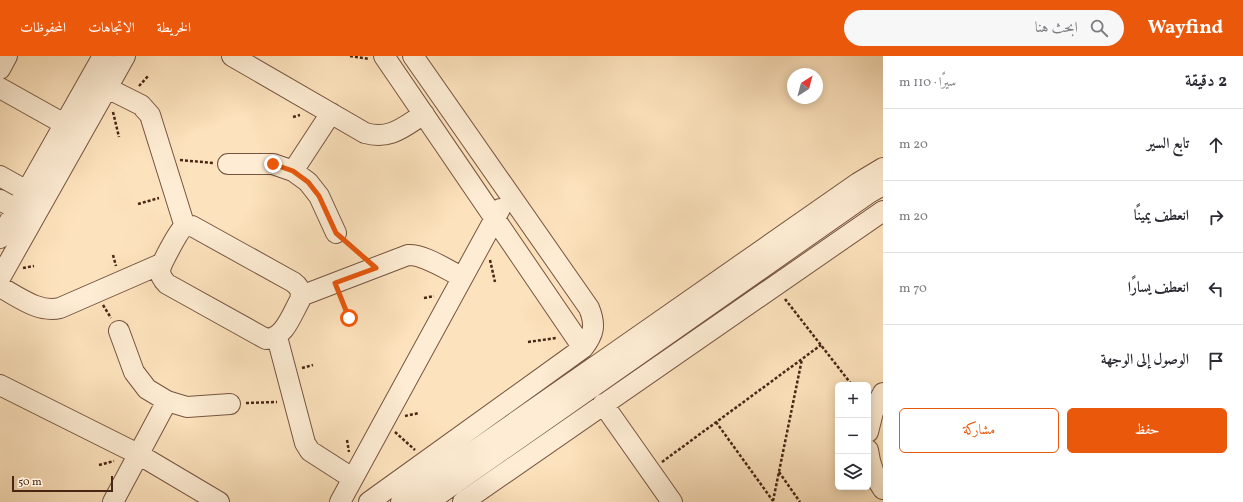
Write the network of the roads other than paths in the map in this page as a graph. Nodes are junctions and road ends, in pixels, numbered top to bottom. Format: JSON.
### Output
{"nodes":[{"id":1,"x":7,"y":56,"type":"edge"},
{"id":2,"x":125,"y":56,"type":"edge"},
{"id":3,"x":232,"y":56,"type":"edge"},
{"id":4,"x":384,"y":56,"type":"edge"},
{"id":5,"x":413,"y":56,"type":"edge"},
{"id":6,"x":99,"y":57,"type":"edge"},
{"id":7,"x":0,"y":69,"type":"edge"},
{"id":8,"x":0,"y":88,"type":"edge"},
{"id":9,"x":107,"y":88,"type":"junction"},
{"id":10,"x":331,"y":113,"type":"junction"},
{"id":11,"x":424,"y":114,"type":"junction"},
{"id":12,"x":73,"y":129,"type":"junction"},
{"id":13,"x":228,"y":164,"type":"road end"},
{"id":14,"x":883,"y":168,"type":"edge"},
{"id":15,"x":293,"y":171,"type":"junction"},
{"id":16,"x":0,"y":176,"type":"edge"},
{"id":17,"x":883,"y":185,"type":"edge"},
{"id":18,"x":27,"y":191,"type":"junction"},
{"id":19,"x":508,"y":192,"type":"junction"},
{"id":20,"x":8,"y":204,"type":"edge"},
{"id":21,"x":883,"y":211,"type":"edge"},
{"id":22,"x":494,"y":218,"type":"junction"},
{"id":23,"x":185,"y":227,"type":"junction"},
{"id":24,"x":336,"y":233,"type":"road end"},
{"id":25,"x":0,"y":238,"type":"edge"},
{"id":26,"x":161,"y":264,"type":"junction"},
{"id":27,"x":462,"y":277,"type":"junction"},
{"id":28,"x":0,"y":278,"type":"edge"},
{"id":29,"x":0,"y":287,"type":"edge"},
{"id":30,"x":301,"y":296,"type":"junction"},
{"id":31,"x":120,"y":331,"type":"road end"},
{"id":32,"x":277,"y":337,"type":"junction"},
{"id":33,"x":579,"y":341,"type":"junction"},
{"id":34,"x":635,"y":358,"type":"junction"},
{"id":35,"x":646,"y":375,"type":"junction"},
{"id":36,"x":0,"y":385,"type":"edge"},
{"id":37,"x":883,"y":393,"type":"edge"},
{"id":38,"x":167,"y":401,"type":"junction"},
{"id":39,"x":230,"y":404,"type":"road end"},
{"id":40,"x":603,"y":404,"type":"junction"},
{"id":41,"x":871,"y":420,"type":"edge"},
{"id":42,"x":138,"y":454,"type":"junction"},
{"id":43,"x":869,"y":454,"type":"edge"},
{"id":44,"x":451,"y":476,"type":"junction"},
{"id":45,"x":352,"y":478,"type":"junction"},
{"id":46,"x":883,"y":489,"type":"edge"},
{"id":47,"x":476,"y":498,"type":"edge"},
{"id":48,"x":113,"y":502,"type":"edge"},
{"id":49,"x":219,"y":502,"type":"edge"},
{"id":50,"x":340,"y":502,"type":"edge"},
{"id":51,"x":369,"y":502,"type":"edge"},
{"id":52,"x":401,"y":502,"type":"edge"},
{"id":53,"x":428,"y":502,"type":"edge"},
{"id":54,"x":672,"y":502,"type":"edge"}],
"edges":[{"from":1,"to":7,"type":"street"},
{"from":2,"to":9,"type":"street"},
{"from":3,"to":10,"type":"street"},
{"from":4,"to":11,"type":"street"},
{"from":5,"to":19,"type":"street"},
{"from":6,"to":12,"type":"street"},
{"from":8,"to":12,"type":"street"},
{"from":9,"to":12,"type":"street"},
{"from":9,"to":23,"type":"street"},
{"from":10,"to":11,"type":"street"},
{"from":10,"to":15,"type":"street"},
{"from":11,"to":22,"type":"street"},
{"from":12,"to":18,"type":"street"},
{"from":12,"to":28,"type":"street"},
{"from":13,"to":15,"type":"street"},
{"from":14,"to":44,"type":"street"},
{"from":15,"to":24,"type":"street"},
{"from":16,"to":18,"type":"street"},
{"from":17,"to":34,"type":"street"},
{"from":18,"to":20,"type":"street"},
{"from":19,"to":22,"type":"street"},
{"from":19,"to":33,"type":"street"},
{"from":20,"to":25,"type":"street"},
{"from":21,"to":35,"type":"street"},
{"from":22,"to":27,"type":"street"},
{"from":22,"to":33,"type":"street"},
{"from":23,"to":26,"type":"street"},
{"from":23,"to":30,"type":"street"},
{"from":26,"to":29,"type":"street"},
{"from":26,"to":32,"type":"street"},
{"from":27,"to":30,"type":"street"},
{"from":27,"to":45,"type":"street"},
{"from":30,"to":32,"type":"street"},
{"from":31,"to":38,"type":"street"},
{"from":32,"to":45,"type":"street"},
{"from":33,"to":51,"type":"street"},
{"from":34,"to":35,"type":"street"},
{"from":34,"to":44,"type":"street"},
{"from":35,"to":40,"type":"street"},
{"from":36,"to":42,"type":"street"},
{"from":37,"to":41,"type":"street"},
{"from":38,"to":39,"type":"street"},
{"from":38,"to":42,"type":"street"},
{"from":40,"to":47,"type":"street"},
{"from":40,"to":54,"type":"street"},
{"from":42,"to":48,"type":"street"},
{"from":42,"to":49,"type":"street"},
{"from":43,"to":46,"type":"street"},
{"from":44,"to":52,"type":"street"},
{"from":44,"to":53,"type":"street"},
{"from":45,"to":50,"type":"street"}]}
